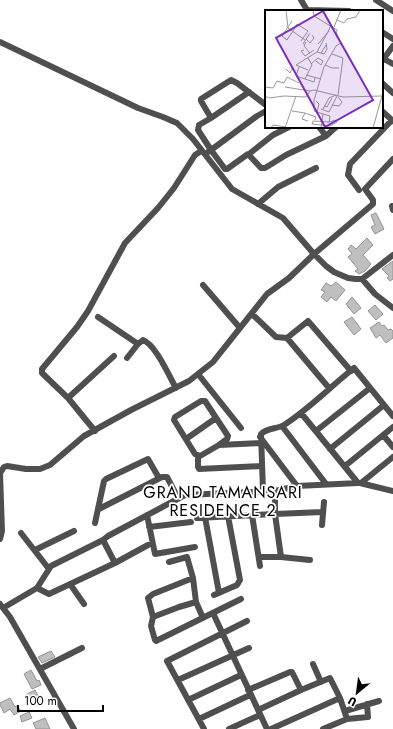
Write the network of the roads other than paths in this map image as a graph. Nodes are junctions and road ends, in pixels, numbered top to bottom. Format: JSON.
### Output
{"nodes":[{"id":1,"x":301,"y":0,"type":"edge"},
{"id":2,"x":376,"y":0,"type":"edge"},
{"id":3,"x":307,"y":10,"type":"edge"},
{"id":4,"x":393,"y":11,"type":"edge"},
{"id":5,"x":383,"y":33,"type":"edge"},
{"id":6,"x":393,"y":39,"type":"edge"},
{"id":7,"x":0,"y":42,"type":"edge"},
{"id":8,"x":393,"y":46,"type":"edge"},
{"id":9,"x":383,"y":60,"type":"edge"},
{"id":10,"x":393,"y":64,"type":"edge"},
{"id":11,"x":383,"y":84,"type":"edge"},
{"id":12,"x":249,"y":92,"type":"junction"},
{"id":13,"x":393,"y":93,"type":"edge"},
{"id":14,"x":265,"y":104,"type":"edge"},
{"id":15,"x":265,"y":112,"type":"edge"},
{"id":16,"x":383,"y":112,"type":"edge"},
{"id":17,"x":210,"y":118,"type":"junction"},
{"id":18,"x":392,"y":121,"type":"edge"},
{"id":19,"x":288,"y":128,"type":"edge"},
{"id":20,"x":320,"y":128,"type":"edge"},
{"id":21,"x":335,"y":128,"type":"edge"},
{"id":22,"x":326,"y":136,"type":"junction"},
{"id":23,"x":211,"y":150,"type":"junction"},
{"id":24,"x":203,"y":153,"type":"junction"},
{"id":25,"x":249,"y":154,"type":"junction"},
{"id":26,"x":393,"y":159,"type":"edge"},
{"id":27,"x":316,"y":168,"type":"dead end"},
{"id":28,"x":359,"y":190,"type":"dead end"},
{"id":29,"x":258,"y":204,"type":"junction"},
{"id":30,"x":314,"y":254,"type":"junction"},
{"id":31,"x":393,"y":255,"type":"edge"},
{"id":32,"x":362,"y":279,"type":"junction"},
{"id":33,"x":203,"y":285,"type":"dead end"},
{"id":34,"x":393,"y":308,"type":"edge"},
{"id":35,"x":252,"y":314,"type":"junction"},
{"id":36,"x":98,"y":317,"type":"dead end"},
{"id":37,"x":240,"y":328,"type":"junction"},
{"id":38,"x":287,"y":338,"type":"junction"},
{"id":39,"x":138,"y":344,"type":"junction"},
{"id":40,"x":114,"y":356,"type":"dead end"},
{"id":41,"x":127,"y":358,"type":"dead end"},
{"id":42,"x":351,"y":371,"type":"junction"},
{"id":43,"x":198,"y":374,"type":"junction"},
{"id":44,"x":176,"y":388,"type":"junction"},
{"id":45,"x":329,"y":388,"type":"junction"},
{"id":46,"x":370,"y":388,"type":"junction"},
{"id":47,"x":68,"y":398,"type":"junction"},
{"id":48,"x":384,"y":405,"type":"junction"},
{"id":49,"x":301,"y":413,"type":"junction"},
{"id":50,"x":393,"y":416,"type":"edge"},
{"id":51,"x":216,"y":418,"type":"junction"},
{"id":52,"x":282,"y":426,"type":"junction"},
{"id":53,"x":393,"y":427,"type":"edge"},
{"id":54,"x":241,"y":428,"type":"dead end"},
{"id":55,"x":95,"y":430,"type":"junction"},
{"id":56,"x":316,"y":431,"type":"junction"},
{"id":57,"x":383,"y":435,"type":"junction"},
{"id":58,"x":186,"y":439,"type":"junction"},
{"id":59,"x":260,"y":440,"type":"junction"},
{"id":60,"x":219,"y":445,"type":"junction"},
{"id":61,"x":393,"y":447,"type":"edge"},
{"id":62,"x":330,"y":449,"type":"junction"},
{"id":63,"x":198,"y":456,"type":"junction"},
{"id":64,"x":393,"y":457,"type":"edge"},
{"id":65,"x":262,"y":466,"type":"junction"},
{"id":66,"x":345,"y":466,"type":"junction"},
{"id":67,"x":159,"y":478,"type":"junction"},
{"id":68,"x":360,"y":483,"type":"junction"},
{"id":69,"x":326,"y":484,"type":"junction"},
{"id":70,"x":393,"y":485,"type":"edge"},
{"id":71,"x":297,"y":486,"type":"junction"},
{"id":72,"x":386,"y":489,"type":"junction"},
{"id":73,"x":263,"y":491,"type":"junction"},
{"id":74,"x":275,"y":491,"type":"junction"},
{"id":75,"x":393,"y":491,"type":"edge"},
{"id":76,"x":178,"y":498,"type":"junction"},
{"id":77,"x":324,"y":502,"type":"dead end"},
{"id":78,"x":99,"y":509,"type":"junction"},
{"id":79,"x":323,"y":512,"type":"junction"},
{"id":80,"x":275,"y":514,"type":"junction"},
{"id":81,"x":147,"y":515,"type":"junction"},
{"id":82,"x":252,"y":515,"type":"junction"},
{"id":83,"x":228,"y":516,"type":"junction"},
{"id":84,"x":205,"y":517,"type":"junction"},
{"id":85,"x":197,"y":518,"type":"dead end"},
{"id":86,"x":191,"y":522,"type":"dead end"},
{"id":87,"x":95,"y":523,"type":"dead end"},
{"id":88,"x":322,"y":525,"type":"dead end"},
{"id":89,"x":149,"y":527,"type":"junction"},
{"id":90,"x":74,"y":531,"type":"dead end"},
{"id":91,"x":21,"y":533,"type":"dead end"},
{"id":92,"x":0,"y":539,"type":"edge"},
{"id":93,"x":103,"y":540,"type":"junction"},
{"id":94,"x":148,"y":545,"type":"dead end"},
{"id":95,"x":195,"y":547,"type":"dead end"},
{"id":96,"x":34,"y":550,"type":"junction"},
{"id":97,"x":259,"y":557,"type":"junction"},
{"id":98,"x":281,"y":557,"type":"junction"},
{"id":99,"x":310,"y":560,"type":"dead end"},
{"id":100,"x":169,"y":562,"type":"dead end"},
{"id":101,"x":115,"y":563,"type":"junction"},
{"id":102,"x":260,"y":566,"type":"dead end"},
{"id":103,"x":48,"y":569,"type":"junction"},
{"id":104,"x":193,"y":578,"type":"junction"},
{"id":105,"x":70,"y":584,"type":"junction"},
{"id":106,"x":37,"y":588,"type":"junction"},
{"id":107,"x":241,"y":599,"type":"dead end"},
{"id":108,"x":196,"y":602,"type":"junction"},
{"id":109,"x":84,"y":604,"type":"dead end"},
{"id":110,"x":2,"y":606,"type":"edge"},
{"id":111,"x":213,"y":613,"type":"junction"},
{"id":112,"x":153,"y":617,"type":"junction"},
{"id":113,"x":203,"y":618,"type":"junction"},
{"id":114,"x":247,"y":621,"type":"dead end"},
{"id":115,"x":222,"y":634,"type":"junction"},
{"id":116,"x":82,"y":648,"type":"dead end"},
{"id":117,"x":249,"y":648,"type":"dead end"},
{"id":118,"x":232,"y":655,"type":"junction"},
{"id":119,"x":313,"y":664,"type":"dead end"},
{"id":120,"x":40,"y":669,"type":"junction"},
{"id":121,"x":241,"y":675,"type":"junction"},
{"id":122,"x":178,"y":680,"type":"junction"},
{"id":123,"x":321,"y":682,"type":"junction"},
{"id":124,"x":300,"y":690,"type":"junction"},
{"id":125,"x":249,"y":693,"type":"junction"},
{"id":126,"x":340,"y":698,"type":"junction"},
{"id":127,"x":188,"y":700,"type":"junction"},
{"id":128,"x":379,"y":701,"type":"dead end"},
{"id":129,"x":367,"y":704,"type":"junction"},
{"id":130,"x":345,"y":711,"type":"junction"},
{"id":131,"x":259,"y":712,"type":"junction"},
{"id":132,"x":199,"y":719,"type":"junction"},
{"id":133,"x":347,"y":719,"type":"junction"},
{"id":134,"x":74,"y":729,"type":"edge"},
{"id":135,"x":204,"y":729,"type":"edge"},
{"id":136,"x":229,"y":729,"type":"edge"},
{"id":137,"x":267,"y":729,"type":"edge"},
{"id":138,"x":270,"y":729,"type":"edge"},
{"id":139,"x":323,"y":729,"type":"edge"}],
"edges":[{"from":1,"to":3,"type":"street"},
{"from":2,"to":4,"type":"street"},
{"from":5,"to":6,"type":"street"},
{"from":7,"to":24,"type":"street"},
{"from":8,"to":9,"type":"street"},
{"from":9,"to":10,"type":"street"},
{"from":11,"to":13,"type":"street"},
{"from":12,"to":14,"type":"street"},
{"from":12,"to":17,"type":"street"},
{"from":12,"to":17,"type":"street"},
{"from":15,"to":23,"type":"street"},
{"from":16,"to":18,"type":"street"},
{"from":17,"to":23,"type":"street"},
{"from":18,"to":28,"type":"street"},
{"from":19,"to":25,"type":"street"},
{"from":20,"to":22,"type":"street"},
{"from":21,"to":22,"type":"street"},
{"from":22,"to":25,"type":"street"},
{"from":23,"to":24,"type":"street"},
{"from":23,"to":25,"type":"street"},
{"from":24,"to":29,"type":"street"},
{"from":24,"to":47,"type":"street"},
{"from":26,"to":30,"type":"street"},
{"from":27,"to":29,"type":"street"},
{"from":29,"to":30,"type":"street"},
{"from":30,"to":32,"type":"street"},
{"from":30,"to":35,"type":"street"},
{"from":31,"to":32,"type":"street"},
{"from":32,"to":34,"type":"street"},
{"from":33,"to":37,"type":"street"},
{"from":35,"to":37,"type":"street"},
{"from":35,"to":38,"type":"street"},
{"from":36,"to":39,"type":"street"},
{"from":37,"to":43,"type":"street"},
{"from":38,"to":42,"type":"street"},
{"from":38,"to":45,"type":"street"},
{"from":39,"to":41,"type":"street"},
{"from":39,"to":44,"type":"street"},
{"from":40,"to":47,"type":"street"},
{"from":42,"to":45,"type":"street"},
{"from":42,"to":46,"type":"street"},
{"from":43,"to":44,"type":"street"},
{"from":43,"to":54,"type":"street"},
{"from":44,"to":55,"type":"street"},
{"from":45,"to":49,"type":"street"},
{"from":46,"to":48,"type":"street"},
{"from":46,"to":56,"type":"street"},
{"from":47,"to":55,"type":"street"},
{"from":48,"to":50,"type":"street"},
{"from":48,"to":62,"type":"street"},
{"from":49,"to":52,"type":"street"},
{"from":49,"to":56,"type":"street"},
{"from":51,"to":58,"type":"street"},
{"from":51,"to":58,"type":"street"},
{"from":51,"to":60,"type":"street"},
{"from":52,"to":59,"type":"street"},
{"from":52,"to":69,"type":"street"},
{"from":53,"to":57,"type":"street"},
{"from":55,"to":92,"type":"street"},
{"from":56,"to":62,"type":"street"},
{"from":57,"to":61,"type":"street"},
{"from":57,"to":66,"type":"street"},
{"from":58,"to":63,"type":"street"},
{"from":59,"to":60,"type":"street"},
{"from":59,"to":65,"type":"street"},
{"from":59,"to":71,"type":"street"},
{"from":60,"to":63,"type":"street"},
{"from":62,"to":66,"type":"street"},
{"from":63,"to":65,"type":"street"},
{"from":64,"to":68,"type":"street"},
{"from":65,"to":73,"type":"street"},
{"from":66,"to":68,"type":"street"},
{"from":67,"to":76,"type":"street"},
{"from":67,"to":78,"type":"street"},
{"from":67,"to":78,"type":"street"},
{"from":68,"to":69,"type":"street"},
{"from":68,"to":72,"type":"street"},
{"from":69,"to":71,"type":"street"},
{"from":70,"to":72,"type":"street"},
{"from":71,"to":74,"type":"street"},
{"from":72,"to":75,"type":"street"},
{"from":73,"to":74,"type":"street"},
{"from":73,"to":76,"type":"street"},
{"from":74,"to":80,"type":"street"},
{"from":76,"to":81,"type":"street"},
{"from":77,"to":79,"type":"street"},
{"from":78,"to":87,"type":"street"},
{"from":79,"to":80,"type":"street"},
{"from":79,"to":88,"type":"street"},
{"from":80,"to":82,"type":"street"},
{"from":80,"to":98,"type":"street"},
{"from":81,"to":89,"type":"street"},
{"from":81,"to":93,"type":"street"},
{"from":82,"to":83,"type":"street"},
{"from":82,"to":97,"type":"street"},
{"from":83,"to":84,"type":"street"},
{"from":83,"to":84,"type":"street"},
{"from":84,"to":85,"type":"street"},
{"from":86,"to":89,"type":"street"},
{"from":89,"to":95,"type":"street"},
{"from":90,"to":96,"type":"street"},
{"from":91,"to":96,"type":"street"},
{"from":93,"to":101,"type":"street"},
{"from":93,"to":103,"type":"street"},
{"from":94,"to":101,"type":"street"},
{"from":96,"to":103,"type":"street"},
{"from":97,"to":98,"type":"street"},
{"from":97,"to":102,"type":"street"},
{"from":98,"to":99,"type":"street"},
{"from":100,"to":104,"type":"street"},
{"from":101,"to":105,"type":"street"},
{"from":103,"to":106,"type":"street"},
{"from":104,"to":108,"type":"street"},
{"from":104,"to":112,"type":"street"},
{"from":105,"to":106,"type":"street"},
{"from":105,"to":109,"type":"street"},
{"from":106,"to":110,"type":"street"},
{"from":107,"to":111,"type":"street"},
{"from":108,"to":112,"type":"street"},
{"from":108,"to":113,"type":"street"},
{"from":110,"to":120,"type":"street"},
{"from":111,"to":113,"type":"street"},
{"from":111,"to":115,"type":"street"},
{"from":112,"to":113,"type":"street"},
{"from":114,"to":115,"type":"street"},
{"from":115,"to":118,"type":"street"},
{"from":115,"to":122,"type":"street"},
{"from":116,"to":120,"type":"street"},
{"from":117,"to":118,"type":"street"},
{"from":118,"to":121,"type":"street"},
{"from":118,"to":122,"type":"street"},
{"from":119,"to":123,"type":"street"},
{"from":120,"to":134,"type":"street"},
{"from":121,"to":125,"type":"street"},
{"from":121,"to":127,"type":"street"},
{"from":122,"to":127,"type":"street"},
{"from":123,"to":124,"type":"street"},
{"from":123,"to":126,"type":"street"},
{"from":124,"to":125,"type":"street"},
{"from":124,"to":131,"type":"street"},
{"from":125,"to":131,"type":"street"},
{"from":125,"to":132,"type":"street"},
{"from":126,"to":130,"type":"street"},
{"from":126,"to":138,"type":"street"},
{"from":127,"to":132,"type":"street"},
{"from":128,"to":129,"type":"street"},
{"from":129,"to":130,"type":"street"},
{"from":129,"to":133,"type":"street"},
{"from":130,"to":133,"type":"street"},
{"from":131,"to":136,"type":"street"},
{"from":131,"to":137,"type":"street"},
{"from":132,"to":135,"type":"street"},
{"from":133,"to":139,"type":"street"}]}
